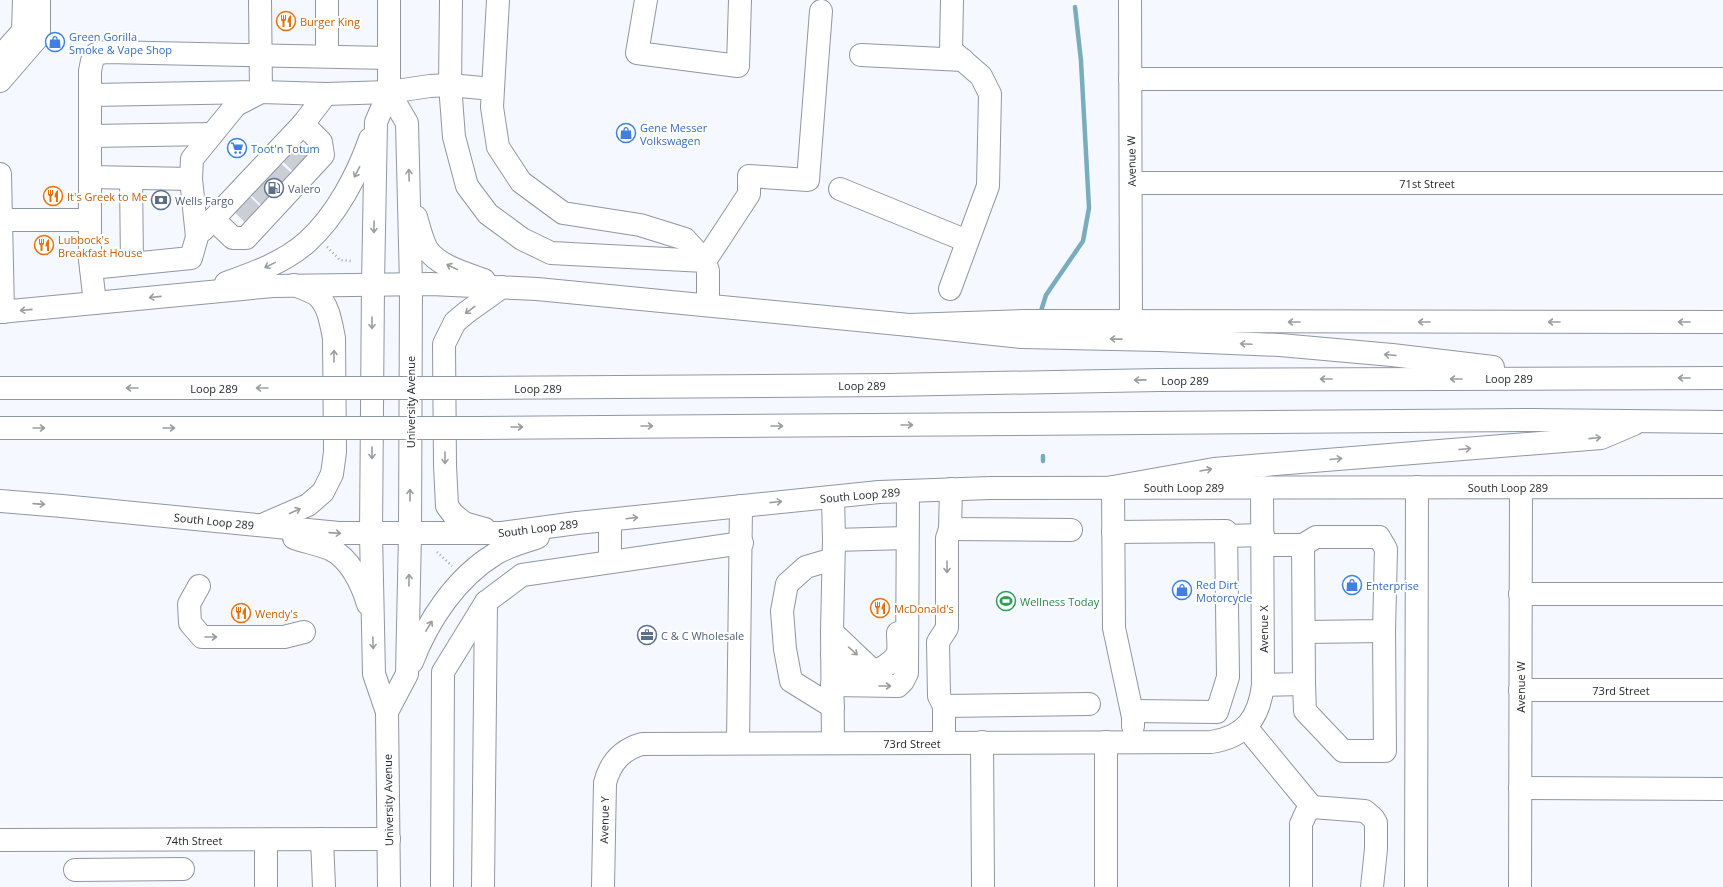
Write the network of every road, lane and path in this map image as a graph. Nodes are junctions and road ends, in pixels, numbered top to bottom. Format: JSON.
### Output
{"nodes":[{"id":1,"x":24,"y":0,"type":"edge"},
{"id":2,"x":39,"y":0,"type":"edge"},
{"id":3,"x":260,"y":0,"type":"edge"},
{"id":4,"x":265,"y":0,"type":"edge"},
{"id":5,"x":327,"y":0,"type":"edge"},
{"id":6,"x":389,"y":0,"type":"edge"},
{"id":7,"x":451,"y":0,"type":"edge"},
{"id":8,"x":498,"y":0,"type":"edge"},
{"id":9,"x":646,"y":0,"type":"edge"},
{"id":10,"x":740,"y":0,"type":"edge"},
{"id":11,"x":952,"y":0,"type":"edge"},
{"id":12,"x":1130,"y":0,"type":"edge"},
{"id":13,"x":822,"y":11,"type":"dead end"},
{"id":14,"x":259,"y":27,"type":"junction"},
{"id":15,"x":260,"y":55,"type":"junction"},
{"id":16,"x":861,"y":55,"type":"dead end"},
{"id":17,"x":327,"y":56,"type":"junction"},
{"id":18,"x":0,"y":57,"type":"edge"},
{"id":19,"x":389,"y":58,"type":"junction"},
{"id":20,"x":963,"y":60,"type":"junction"},
{"id":21,"x":1723,"y":78,"type":"edge"},
{"id":22,"x":1130,"y":79,"type":"junction"},
{"id":23,"x":0,"y":81,"type":"edge"},
{"id":24,"x":450,"y":85,"type":"junction"},
{"id":25,"x":492,"y":89,"type":"junction"},
{"id":26,"x":261,"y":92,"type":"junction"},
{"id":27,"x":389,"y":92,"type":"junction"},
{"id":28,"x":326,"y":94,"type":"junction"},
{"id":29,"x":91,"y":95,"type":"junction"},
{"id":30,"x":376,"y":122,"type":"junction"},
{"id":31,"x":303,"y":124,"type":"junction"},
{"id":32,"x":212,"y":134,"type":"junction"},
{"id":33,"x":90,"y":136,"type":"junction"},
{"id":34,"x":295,"y":158,"type":"junction"},
{"id":35,"x":0,"y":174,"type":"edge"},
{"id":36,"x":279,"y":176,"type":"junction"},
{"id":37,"x":90,"y":177,"type":"junction"},
{"id":38,"x":131,"y":178,"type":"junction"},
{"id":39,"x":192,"y":179,"type":"junction"},
{"id":40,"x":1131,"y":183,"type":"junction"},
{"id":41,"x":1723,"y":183,"type":"edge"},
{"id":42,"x":840,"y":189,"type":"dead end"},
{"id":43,"x":264,"y":192,"type":"junction"},
{"id":44,"x":410,"y":198,"type":"junction"},
{"id":45,"x":247,"y":210,"type":"junction"},
{"id":46,"x":213,"y":219,"type":"junction"},
{"id":47,"x":1,"y":220,"type":"edge"},
{"id":48,"x":90,"y":220,"type":"junction"},
{"id":49,"x":197,"y":236,"type":"junction"},
{"id":50,"x":967,"y":241,"type":"junction"},
{"id":51,"x":324,"y":245,"type":"dead end"},
{"id":52,"x":340,"y":260,"type":"junction"},
{"id":53,"x":351,"y":261,"type":"dead end"},
{"id":54,"x":705,"y":261,"type":"junction"},
{"id":55,"x":132,"y":264,"type":"junction"},
{"id":56,"x":340,"y":265,"type":"dead end"},
{"id":57,"x":91,"y":268,"type":"junction"},
{"id":58,"x":372,"y":284,"type":"junction"},
{"id":59,"x":411,"y":284,"type":"junction"},
{"id":60,"x":293,"y":285,"type":"junction"},
{"id":61,"x":502,"y":287,"type":"junction"},
{"id":62,"x":950,"y":289,"type":"dead end"},
{"id":63,"x":194,"y":294,"type":"junction"},
{"id":64,"x":95,"y":303,"type":"junction"},
{"id":65,"x":708,"y":306,"type":"junction"},
{"id":66,"x":1,"y":312,"type":"edge"},
{"id":67,"x":1131,"y":321,"type":"junction"},
{"id":68,"x":1723,"y":322,"type":"edge"},
{"id":69,"x":909,"y":325,"type":"junction"},
{"id":70,"x":1595,"y":378,"type":"junction"},
{"id":71,"x":1723,"y":378,"type":"edge"},
{"id":72,"x":0,"y":388,"type":"edge"},
{"id":73,"x":1641,"y":420,"type":"junction"},
{"id":74,"x":1723,"y":422,"type":"edge"},
{"id":75,"x":0,"y":428,"type":"edge"},
{"id":76,"x":1113,"y":487,"type":"junction"},
{"id":77,"x":1262,"y":487,"type":"junction"},
{"id":78,"x":1417,"y":487,"type":"junction"},
{"id":79,"x":1521,"y":488,"type":"junction"},
{"id":80,"x":1723,"y":488,"type":"edge"},
{"id":81,"x":951,"y":489,"type":"junction"},
{"id":82,"x":908,"y":491,"type":"junction"},
{"id":83,"x":833,"y":497,"type":"junction"},
{"id":84,"x":0,"y":501,"type":"edge"},
{"id":85,"x":741,"y":506,"type":"junction"},
{"id":86,"x":610,"y":520,"type":"junction"},
{"id":87,"x":577,"y":523,"type":"junction"},
{"id":88,"x":259,"y":526,"type":"junction"},
{"id":89,"x":950,"y":529,"type":"junction"},
{"id":90,"x":1071,"y":530,"type":"dead end"},
{"id":91,"x":1113,"y":532,"type":"junction"},
{"id":92,"x":502,"y":533,"type":"junction"},
{"id":93,"x":371,"y":534,"type":"junction"},
{"id":94,"x":410,"y":534,"type":"junction"},
{"id":95,"x":1226,"y":536,"type":"junction"},
{"id":96,"x":1263,"y":540,"type":"junction"},
{"id":97,"x":907,"y":542,"type":"junction"},
{"id":98,"x":742,"y":543,"type":"junction"},
{"id":99,"x":1303,"y":545,"type":"junction"},
{"id":100,"x":834,"y":550,"type":"junction"},
{"id":101,"x":437,"y":552,"type":"dead end"},
{"id":102,"x":610,"y":562,"type":"junction"},
{"id":103,"x":454,"y":568,"type":"dead end"},
{"id":104,"x":198,"y":586,"type":"dead end"},
{"id":105,"x":1520,"y":594,"type":"junction"},
{"id":106,"x":1723,"y":594,"type":"edge"},
{"id":107,"x":486,"y":602,"type":"junction"},
{"id":108,"x":372,"y":618,"type":"junction"},
{"id":109,"x":304,"y":632,"type":"dead end"},
{"id":110,"x":832,"y":632,"type":"junction"},
{"id":111,"x":1304,"y":632,"type":"junction"},
{"id":112,"x":1384,"y":632,"type":"junction"},
{"id":113,"x":832,"y":654,"type":"junction"},
{"id":114,"x":873,"y":671,"type":"junction"},
{"id":115,"x":407,"y":674,"type":"junction"},
{"id":116,"x":1228,"y":677,"type":"junction"},
{"id":117,"x":1263,"y":681,"type":"junction"},
{"id":118,"x":1304,"y":684,"type":"junction"},
{"id":119,"x":832,"y":685,"type":"junction"},
{"id":120,"x":1520,"y":690,"type":"junction"},
{"id":121,"x":1723,"y":690,"type":"edge"},
{"id":122,"x":1089,"y":704,"type":"dead end"},
{"id":123,"x":944,"y":706,"type":"junction"},
{"id":124,"x":833,"y":707,"type":"junction"},
{"id":125,"x":1132,"y":711,"type":"junction"},
{"id":126,"x":387,"y":712,"type":"junction"},
{"id":127,"x":1246,"y":727,"type":"junction"},
{"id":128,"x":944,"y":742,"type":"junction"},
{"id":129,"x":982,"y":742,"type":"junction"},
{"id":130,"x":1106,"y":742,"type":"junction"},
{"id":131,"x":1133,"y":742,"type":"junction"},
{"id":132,"x":1211,"y":742,"type":"joint"},
{"id":133,"x":738,"y":743,"type":"junction"},
{"id":134,"x":833,"y":743,"type":"junction"},
{"id":135,"x":617,"y":757,"type":"joint"},
{"id":136,"x":1520,"y":788,"type":"junction"},
{"id":137,"x":1723,"y":789,"type":"edge"},
{"id":138,"x":1312,"y":807,"type":"junction"},
{"id":139,"x":322,"y":839,"type":"junction"},
{"id":140,"x":389,"y":839,"type":"junction"},
{"id":141,"x":0,"y":840,"type":"edge"},
{"id":142,"x":183,"y":840,"type":"junction"},
{"id":143,"x":266,"y":840,"type":"junction"},
{"id":144,"x":75,"y":870,"type":"dead end"},
{"id":145,"x":183,"y":878,"type":"edge"},
{"id":146,"x":266,"y":887,"type":"edge"},
{"id":147,"x":324,"y":887,"type":"edge"},
{"id":148,"x":389,"y":887,"type":"edge"},
{"id":149,"x":442,"y":887,"type":"edge"},
{"id":150,"x":483,"y":887,"type":"edge"},
{"id":151,"x":603,"y":887,"type":"edge"},
{"id":152,"x":983,"y":887,"type":"edge"},
{"id":153,"x":1106,"y":887,"type":"edge"},
{"id":154,"x":1301,"y":887,"type":"edge"},
{"id":155,"x":1372,"y":887,"type":"edge"},
{"id":156,"x":1416,"y":887,"type":"edge"},
{"id":157,"x":1520,"y":887,"type":"edge"}],
"edges":[{"from":1,"to":18,"type":"main road"},
{"from":2,"to":23,"type":"main road"},
{"from":3,"to":14,"type":"main road"},
{"from":4,"to":14,"type":"main road"},
{"from":5,"to":17,"type":"main road"},
{"from":6,"to":19,"type":"main road","name":"University Avenue"},
{"from":7,"to":24,"type":"main road"},
{"from":8,"to":25,"type":"main road"},
{"from":9,"to":10,"type":"main road"},
{"from":11,"to":20,"type":"main road"},
{"from":12,"to":22,"type":"main road","name":"Avenue W"},
{"from":13,"to":54,"type":"main road"},
{"from":14,"to":15,"type":"main road"},
{"from":15,"to":17,"type":"main road"},
{"from":15,"to":26,"type":"main road"},
{"from":15,"to":29,"type":"main road"},
{"from":16,"to":20,"type":"main road"},
{"from":17,"to":19,"type":"main road"},
{"from":19,"to":27,"type":"main road","name":"University Avenue"},
{"from":20,"to":50,"type":"main road"},
{"from":21,"to":22,"type":"main road"},
{"from":22,"to":40,"type":"main road","name":"Avenue W"},
{"from":24,"to":25,"type":"main road"},
{"from":24,"to":27,"type":"main road"},
{"from":24,"to":54,"type":"main road"},
{"from":25,"to":54,"type":"main road"},
{"from":26,"to":28,"type":"main road"},
{"from":26,"to":29,"type":"main road"},
{"from":26,"to":32,"type":"main road"},
{"from":27,"to":28,"type":"main road"},
{"from":27,"to":30,"type":"main road","name":"University Avenue"},
{"from":44,"to":27,"type":"main road","name":"University Avenue","one_way":true},
{"from":28,"to":31,"type":"main road"},
{"from":29,"to":33,"type":"main road"},
{"from":30,"to":58,"type":"main road","name":"University Avenue","one_way":true},
{"from":30,"to":63,"type":"main road","one_way":true},
{"from":31,"to":34,"type":"main road"},
{"from":31,"to":34,"type":"main road"},
{"from":32,"to":33,"type":"main road"},
{"from":32,"to":39,"type":"main road"},
{"from":33,"to":37,"type":"main road"},
{"from":34,"to":36,"type":"main road"},
{"from":34,"to":36,"type":"main road"},
{"from":35,"to":47,"type":"main road"},
{"from":36,"to":43,"type":"main road"},
{"from":36,"to":43,"type":"main road"},
{"from":37,"to":38,"type":"main road"},
{"from":37,"to":48,"type":"main road"},
{"from":38,"to":39,"type":"main road"},
{"from":38,"to":55,"type":"main road"},
{"from":39,"to":49,"type":"main road"},
{"from":40,"to":41,"type":"main road","name":"71st Street"},
{"from":40,"to":67,"type":"main road","name":"Avenue W"},
{"from":42,"to":50,"type":"main road"},
{"from":43,"to":45,"type":"main road"},
{"from":43,"to":45,"type":"main road"},
{"from":44,"to":59,"type":"main road","name":"University Avenue"},
{"from":61,"to":44,"type":"main road","one_way":true},
{"from":45,"to":46,"type":"main road"},
{"from":45,"to":46,"type":"main road"},
{"from":46,"to":49,"type":"main road"},
{"from":47,"to":48,"type":"main road"},
{"from":47,"to":66,"type":"main road"},
{"from":48,"to":57,"type":"main road"},
{"from":49,"to":55,"type":"main road"},
{"from":50,"to":62,"type":"main road"},
{"from":51,"to":52,"type":"path"},
{"from":52,"to":53,"type":"path"},
{"from":52,"to":56,"type":"path"},
{"from":54,"to":65,"type":"main road"},
{"from":55,"to":57,"type":"main road"},
{"from":57,"to":64,"type":"main road"},
{"from":58,"to":59,"type":"main road"},
{"from":58,"to":60,"type":"main road"},
{"from":58,"to":93,"type":"main road","name":"University Avenue","one_way":true},
{"from":59,"to":61,"type":"main road"},
{"from":94,"to":59,"type":"main road","name":"University Avenue","one_way":true},
{"from":60,"to":63,"type":"main road"},
{"from":88,"to":60,"type":"main road","one_way":true},
{"from":61,"to":65,"type":"main road"},
{"from":61,"to":92,"type":"main road","one_way":true},
{"from":63,"to":64,"type":"main road","one_way":true},
{"from":64,"to":66,"type":"main road","one_way":true},
{"from":65,"to":69,"type":"main road"},
{"from":68,"to":67,"type":"main road","one_way":true},
{"from":67,"to":69,"type":"main road"},
{"from":70,"to":69,"type":"main road","one_way":true},
{"from":71,"to":70,"type":"main road","name":"Loop 289","one_way":true},
{"from":70,"to":72,"type":"main road","name":"Loop 289","one_way":true,"bridge":true},
{"from":73,"to":74,"type":"main road"},
{"from":75,"to":73,"type":"main road","one_way":true,"bridge":true},
{"from":76,"to":73,"type":"main road","one_way":true},
{"from":76,"to":77,"type":"main road","name":"South Loop 289"},
{"from":76,"to":81,"type":"main road","name":"South Loop 289"},
{"from":76,"to":91,"type":"main road"},
{"from":77,"to":78,"type":"main road","name":"South Loop 289"},
{"from":77,"to":96,"type":"main road","name":"Avenue X"},
{"from":78,"to":79,"type":"main road","name":"South Loop 289"},
{"from":78,"to":156,"type":"main road"},
{"from":79,"to":80,"type":"main road","name":"South Loop 289"},
{"from":79,"to":105,"type":"main road","name":"Avenue W"},
{"from":81,"to":82,"type":"main road","name":"South Loop 289"},
{"from":81,"to":89,"type":"main road"},
{"from":82,"to":83,"type":"main road","name":"South Loop 289"},
{"from":82,"to":97,"type":"main road"},
{"from":85,"to":83,"type":"main road","name":"South Loop 289","one_way":true},
{"from":83,"to":100,"type":"main road"},
{"from":84,"to":88,"type":"main road","name":"South Loop 289","one_way":true},
{"from":86,"to":85,"type":"main road","name":"South Loop 289","one_way":true},
{"from":85,"to":98,"type":"main road"},
{"from":86,"to":87,"type":"main road","name":"South Loop 289"},
{"from":86,"to":102,"type":"main road"},
{"from":87,"to":92,"type":"main road","name":"South Loop 289"},
{"from":115,"to":87,"type":"main road","one_way":true},
{"from":88,"to":93,"type":"main road","name":"South Loop 289","one_way":true},
{"from":88,"to":108,"type":"main road"},
{"from":89,"to":90,"type":"main road"},
{"from":89,"to":123,"type":"main road","one_way":true},
{"from":91,"to":95,"type":"main road"},
{"from":91,"to":125,"type":"main road"},
{"from":92,"to":94,"type":"main road","name":"South Loop 289"},
{"from":93,"to":94,"type":"main road","name":"South Loop 289"},
{"from":93,"to":108,"type":"main road","name":"University Avenue"},
{"from":115,"to":94,"type":"main road","name":"University Avenue","one_way":true},
{"from":95,"to":96,"type":"main road"},
{"from":95,"to":116,"type":"main road"},
{"from":96,"to":99,"type":"main road"},
{"from":96,"to":117,"type":"main road","name":"Avenue X"},
{"from":97,"to":100,"type":"main road"},
{"from":97,"to":114,"type":"main road"},
{"from":119,"to":97,"type":"main road","one_way":true},
{"from":98,"to":102,"type":"main road"},
{"from":98,"to":133,"type":"main road"},
{"from":99,"to":111,"type":"main road"},
{"from":99,"to":112,"type":"main road"},
{"from":100,"to":110,"type":"main road"},
{"from":100,"to":124,"type":"main road"},
{"from":101,"to":103,"type":"path"},
{"from":102,"to":107,"type":"main road"},
{"from":104,"to":109,"type":"main road","one_way":true},
{"from":105,"to":106,"type":"main road"},
{"from":105,"to":120,"type":"main road","name":"Avenue W"},
{"from":107,"to":149,"type":"main road"},
{"from":107,"to":150,"type":"main road"},
{"from":108,"to":126,"type":"main road","name":"University Avenue","one_way":true},
{"from":110,"to":113,"type":"main road"},
{"from":110,"to":114,"type":"main road","one_way":true},
{"from":111,"to":112,"type":"main road"},
{"from":111,"to":118,"type":"main road"},
{"from":112,"to":118,"type":"main road"},
{"from":113,"to":114,"type":"main road"},
{"from":113,"to":119,"type":"main road"},
{"from":115,"to":126,"type":"main road","name":"University Avenue"},
{"from":116,"to":117,"type":"main road"},
{"from":116,"to":125,"type":"main road"},
{"from":117,"to":118,"type":"main road"},
{"from":117,"to":127,"type":"main road","name":"Avenue X"},
{"from":119,"to":124,"type":"main road"},
{"from":120,"to":121,"type":"main road","name":"73rd Street"},
{"from":120,"to":136,"type":"main road","name":"Avenue W"},
{"from":122,"to":123,"type":"main road"},
{"from":123,"to":128,"type":"main road"},
{"from":124,"to":134,"type":"main road"},
{"from":125,"to":131,"type":"main road"},
{"from":126,"to":140,"type":"main road","name":"University Avenue"},
{"from":127,"to":132,"type":"main road","name":"Avenue X"},
{"from":127,"to":138,"type":"main road"},
{"from":128,"to":129,"type":"main road","name":"73rd Street"},
{"from":128,"to":134,"type":"main road","name":"73rd Street"},
{"from":129,"to":130,"type":"main road","name":"73rd Street"},
{"from":129,"to":152,"type":"main road"},
{"from":130,"to":131,"type":"main road","name":"73rd Street"},
{"from":130,"to":153,"type":"main road"},
{"from":131,"to":132,"type":"main road","name":"73rd Street"},
{"from":133,"to":134,"type":"main road","name":"73rd Street"},
{"from":133,"to":135,"type":"main road","name":"73rd Street"},
{"from":135,"to":151,"type":"main road","name":"Avenue Y"},
{"from":136,"to":137,"type":"main road"},
{"from":136,"to":157,"type":"main road","name":"Avenue W"},
{"from":138,"to":154,"type":"main road"},
{"from":138,"to":155,"type":"main road"},
{"from":139,"to":140,"type":"main road","name":"74th Street"},
{"from":139,"to":143,"type":"main road","name":"74th Street"},
{"from":139,"to":147,"type":"main road"},
{"from":140,"to":148,"type":"main road","name":"University Avenue"},
{"from":141,"to":142,"type":"main road","name":"74th Street"},
{"from":142,"to":143,"type":"main road","name":"74th Street"},
{"from":142,"to":145,"type":"main road"},
{"from":143,"to":146,"type":"main road"},
{"from":144,"to":145,"type":"main road"}]}
